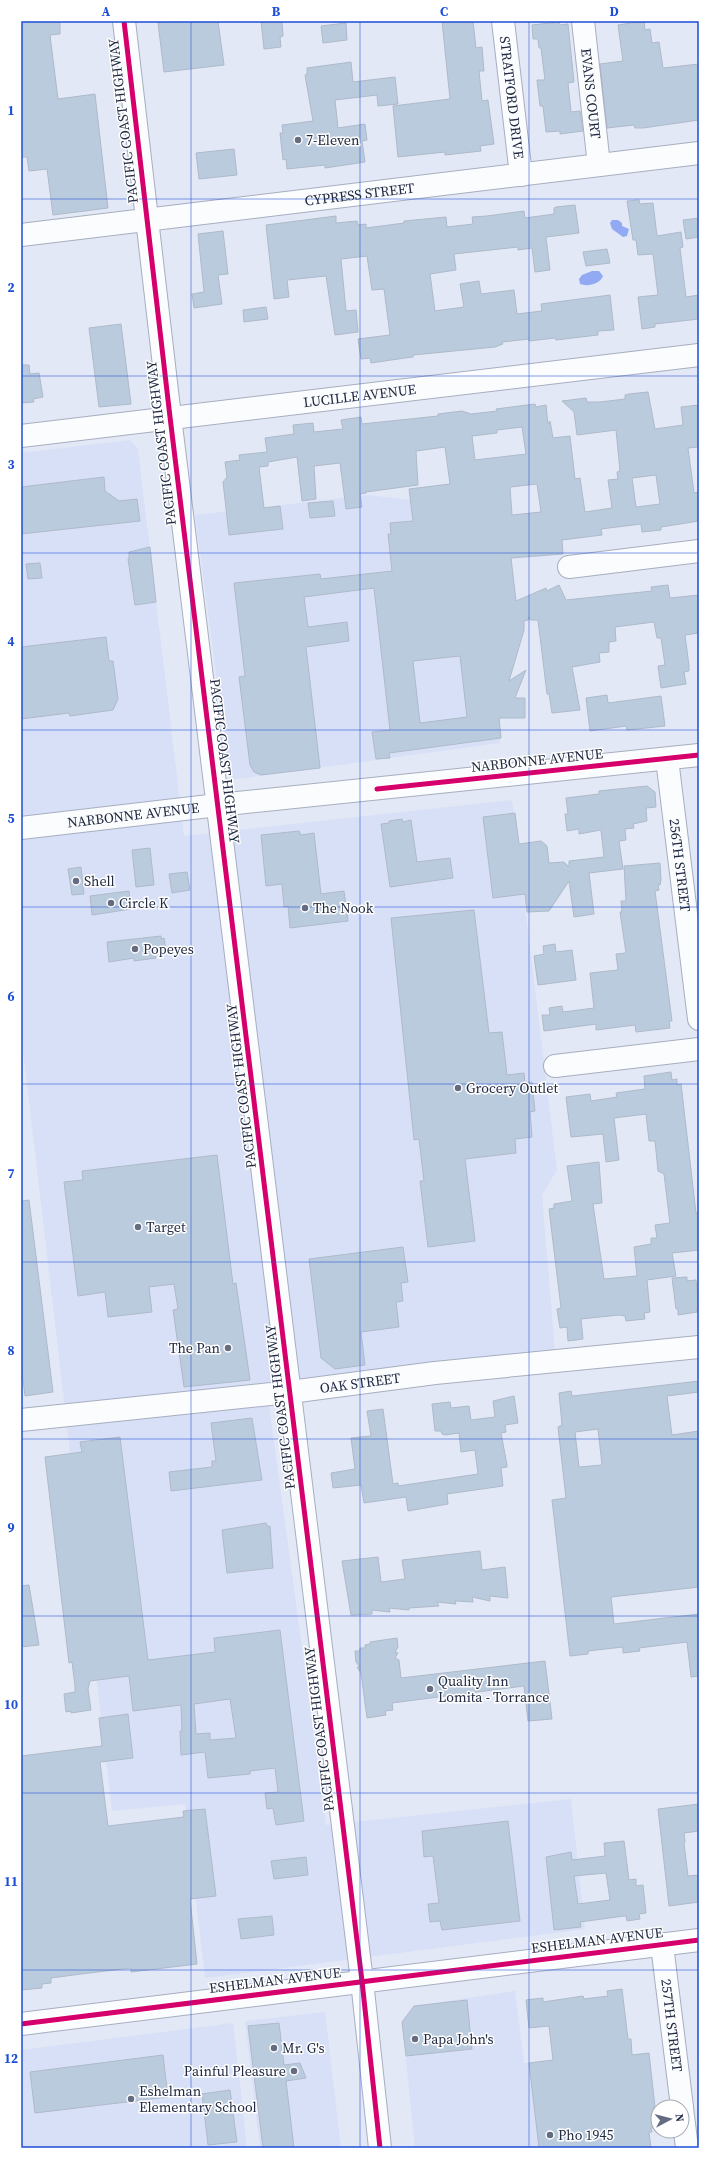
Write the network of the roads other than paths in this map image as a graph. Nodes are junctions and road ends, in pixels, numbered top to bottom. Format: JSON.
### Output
{"nodes":[{"id":1,"x":124,"y":21,"type":"edge"},
{"id":2,"x":503,"y":21,"type":"edge"},
{"id":3,"x":583,"y":21,"type":"edge"},
{"id":4,"x":699,"y":154,"type":"edge"},
{"id":5,"x":599,"y":165,"type":"junction"},
{"id":6,"x":521,"y":175,"type":"junction"},
{"id":7,"x":147,"y":219,"type":"junction"},
{"id":8,"x":21,"y":235,"type":"edge"},
{"id":9,"x":699,"y":356,"type":"edge"},
{"id":10,"x":170,"y":417,"type":"junction"},
{"id":11,"x":21,"y":436,"type":"edge"},
{"id":12,"x":699,"y":551,"type":"edge"},
{"id":13,"x":569,"y":567,"type":"dead end"},
{"id":14,"x":699,"y":755,"type":"edge"},
{"id":15,"x":667,"y":759,"type":"junction"},
{"id":16,"x":218,"y":805,"type":"junction"},
{"id":17,"x":21,"y":828,"type":"edge"},
{"id":18,"x":699,"y":1019,"type":"edge"},
{"id":19,"x":699,"y":1049,"type":"edge"},
{"id":20,"x":555,"y":1066,"type":"dead end"},
{"id":21,"x":699,"y":1347,"type":"edge"},
{"id":22,"x":290,"y":1392,"type":"junction"},
{"id":23,"x":21,"y":1420,"type":"edge"},
{"id":24,"x":699,"y":1940,"type":"edge"},
{"id":25,"x":662,"y":1945,"type":"junction"},
{"id":26,"x":362,"y":1981,"type":"junction"},
{"id":27,"x":21,"y":2024,"type":"edge"},
{"id":28,"x":681,"y":2099,"type":"edge"},
{"id":29,"x":380,"y":2148,"type":"edge"}],
"edges":[{"from":1,"to":7,"type":"main road","name":"PACIFIC COAST HIGHWAY"},
{"from":2,"to":6,"type":"main road","name":"STRATFORD DRIVE"},
{"from":3,"to":5,"type":"main road","name":"EVANS COURT"},
{"from":4,"to":5,"type":"main road","name":"CYPRESS STREET"},
{"from":5,"to":6,"type":"main road","name":"CYPRESS STREET"},
{"from":6,"to":7,"type":"main road","name":"CYPRESS STREET"},
{"from":7,"to":8,"type":"main road","name":"CYPRESS STREET"},
{"from":7,"to":10,"type":"main road","name":"PACIFIC COAST HIGHWAY"},
{"from":9,"to":10,"type":"main road","name":"LUCILLE AVENUE"},
{"from":10,"to":11,"type":"main road","name":"LUCILLE AVENUE"},
{"from":10,"to":16,"type":"main road","name":"PACIFIC COAST HIGHWAY"},
{"from":12,"to":13,"type":"main road"},
{"from":14,"to":15,"type":"main road","name":"NARBONNE AVENUE"},
{"from":15,"to":16,"type":"main road","name":"NARBONNE AVENUE"},
{"from":15,"to":18,"type":"main road","name":"256TH STREET"},
{"from":16,"to":17,"type":"main road","name":"NARBONNE AVENUE"},
{"from":16,"to":22,"type":"main road","name":"PACIFIC COAST HIGHWAY"},
{"from":19,"to":20,"type":"main road"},
{"from":21,"to":22,"type":"main road","name":"OAK STREET"},
{"from":22,"to":23,"type":"main road","name":"OAK STREET"},
{"from":22,"to":26,"type":"main road","name":"PACIFIC COAST HIGHWAY"},
{"from":24,"to":25,"type":"main road","name":"ESHELMAN AVENUE"},
{"from":25,"to":26,"type":"main road","name":"ESHELMAN AVENUE"},
{"from":25,"to":28,"type":"main road","name":"257TH STREET"},
{"from":26,"to":27,"type":"main road","name":"ESHELMAN AVENUE"},
{"from":26,"to":29,"type":"main road","name":"PACIFIC COAST HIGHWAY"}]}
